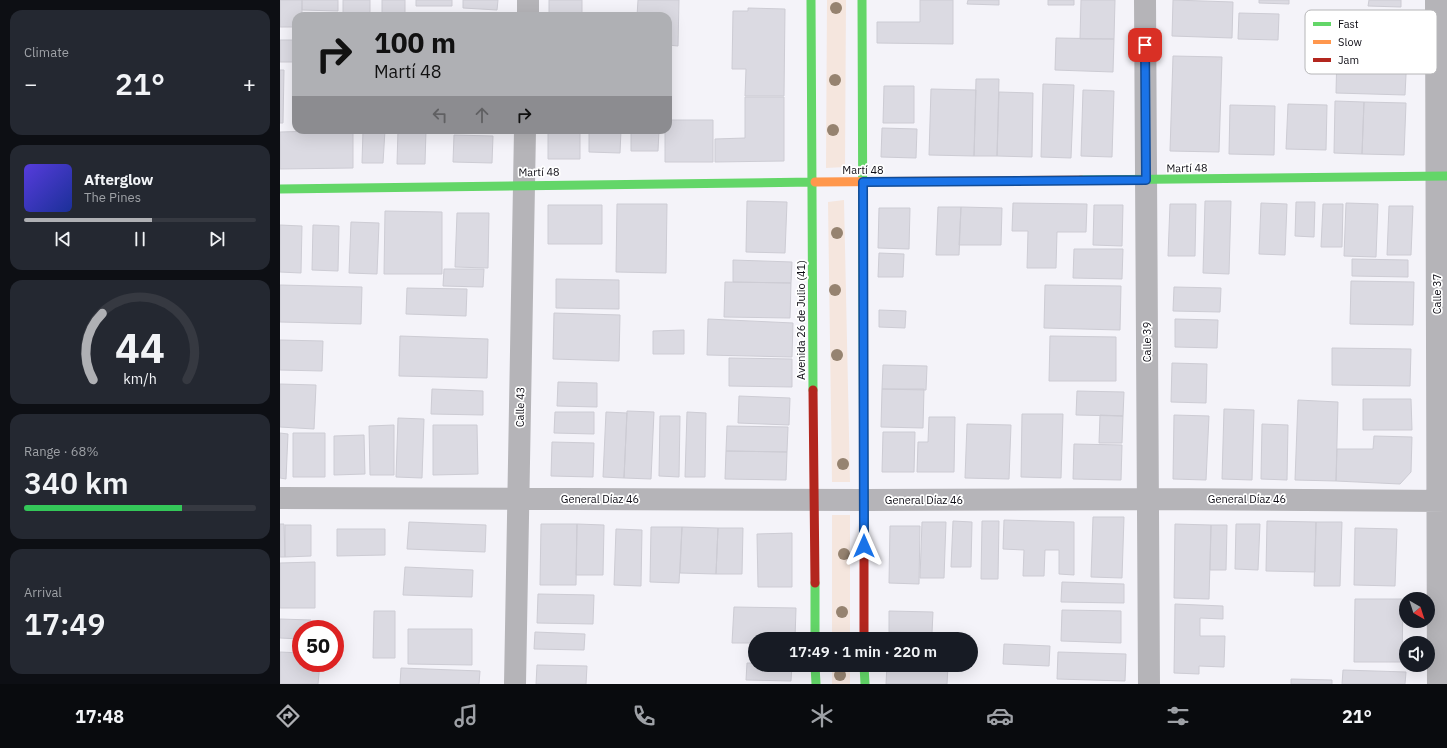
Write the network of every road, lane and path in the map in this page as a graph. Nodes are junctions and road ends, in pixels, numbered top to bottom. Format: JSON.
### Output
{"nodes":[{"id":1,"x":528,"y":0,"type":"edge"},
{"id":2,"x":811,"y":0,"type":"edge"},
{"id":3,"x":862,"y":0,"type":"edge"},
{"id":4,"x":1145,"y":0,"type":"edge"},
{"id":5,"x":1436,"y":0,"type":"edge"},
{"id":6,"x":1436,"y":10,"type":"edge"},
{"id":7,"x":528,"y":12,"type":"edge"},
{"id":8,"x":1437,"y":29,"type":"edge"},
{"id":9,"x":526,"y":134,"type":"edge"},
{"id":10,"x":1442,"y":176,"type":"edge"},
{"id":11,"x":1146,"y":180,"type":"junction"},
{"id":12,"x":812,"y":182,"type":"junction"},
{"id":13,"x":863,"y":182,"type":"junction"},
{"id":14,"x":524,"y":184,"type":"junction"},
{"id":15,"x":280,"y":189,"type":"edge"},
{"id":16,"x":280,"y":498,"type":"edge"},
{"id":17,"x":519,"y":498,"type":"junction"},
{"id":18,"x":1148,"y":499,"type":"junction"},
{"id":19,"x":814,"y":500,"type":"junction"},
{"id":20,"x":864,"y":500,"type":"junction"},
{"id":21,"x":1442,"y":501,"type":"edge"},
{"id":22,"x":815,"y":632,"type":"edge"},
{"id":23,"x":864,"y":632,"type":"edge"},
{"id":24,"x":815,"y":672,"type":"edge"},
{"id":25,"x":864,"y":672,"type":"edge"},
{"id":26,"x":515,"y":684,"type":"edge"},
{"id":27,"x":816,"y":684,"type":"edge"},
{"id":28,"x":864,"y":684,"type":"edge"},
{"id":29,"x":1149,"y":684,"type":"edge"},
{"id":30,"x":1438,"y":684,"type":"edge"}],
"edges":[{"from":1,"to":7,"type":"street"},
{"from":2,"to":12,"type":"main road","name":"Avenida 26 de Julio (41)"},
{"from":3,"to":13,"type":"main road"},
{"from":4,"to":11,"type":"street","name":"Calle 39"},
{"from":5,"to":6,"type":"street","name":"Calle 37"},
{"from":8,"to":10,"type":"street","name":"Calle 37"},
{"from":9,"to":14,"type":"street","name":"Calle 43"},
{"from":10,"to":11,"type":"main road","name":"Martí 48"},
{"from":10,"to":21,"type":"street","name":"Calle 37"},
{"from":11,"to":13,"type":"main road","name":"Martí 48"},
{"from":11,"to":18,"type":"street","name":"Calle 39"},
{"from":12,"to":13,"type":"main road","name":"Martí 48"},
{"from":12,"to":14,"type":"main road","name":"Martí 48"},
{"from":12,"to":19,"type":"main road","name":"Avenida 26 de Julio (41)"},
{"from":13,"to":20,"type":"main road"},
{"from":14,"to":15,"type":"main road","name":"Martí 48"},
{"from":14,"to":17,"type":"street","name":"Calle 43"},
{"from":16,"to":17,"type":"street","name":"General Díaz 46"},
{"from":17,"to":19,"type":"street","name":"General Díaz 46"},
{"from":17,"to":26,"type":"street","name":"Calle 43"},
{"from":18,"to":20,"type":"street","name":"General Díaz 46"},
{"from":18,"to":21,"type":"street","name":"General Díaz 46"},
{"from":18,"to":29,"type":"street","name":"Calle 39"},
{"from":19,"to":20,"type":"street","name":"General Díaz 46"},
{"from":19,"to":22,"type":"main road","name":"Avenida 26 de Julio (41)"},
{"from":20,"to":23,"type":"main road"},
{"from":21,"to":30,"type":"street","name":"Calle 37"},
{"from":24,"to":27,"type":"main road"},
{"from":25,"to":28,"type":"main road"}]}
